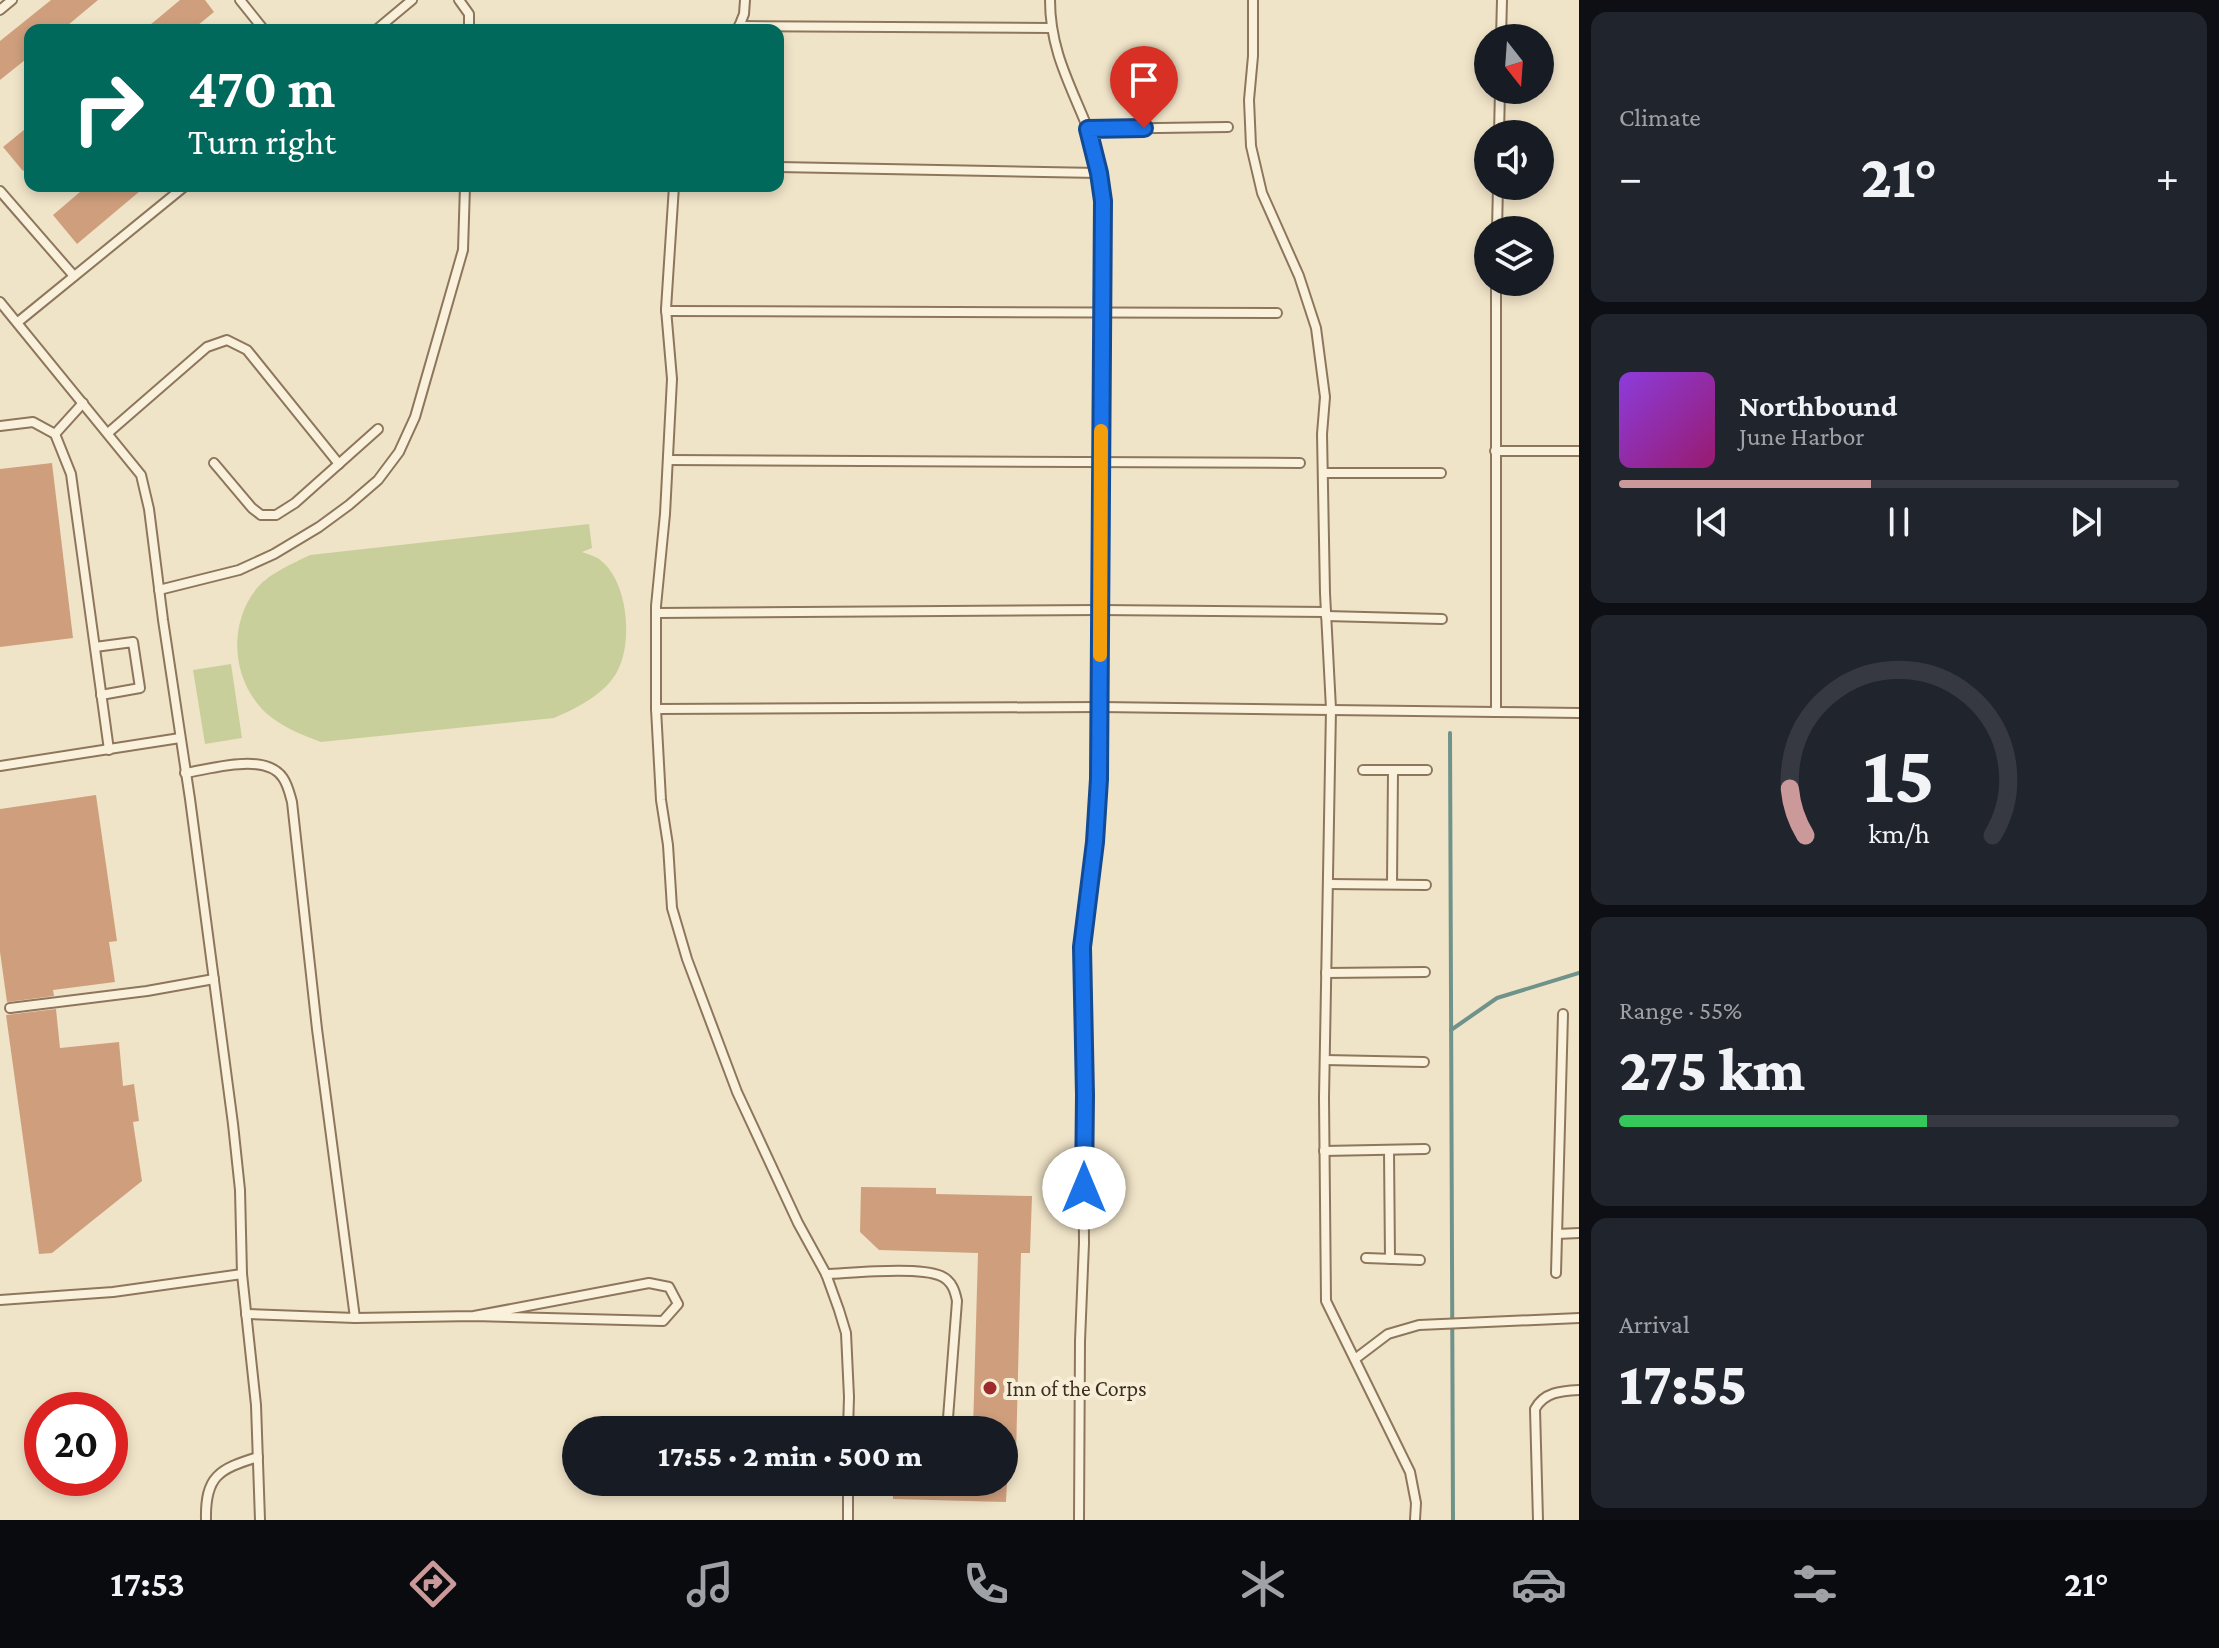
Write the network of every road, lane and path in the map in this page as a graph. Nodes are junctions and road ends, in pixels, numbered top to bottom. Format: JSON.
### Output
{"nodes":[{"id":1,"x":12,"y":0,"type":"edge"},
{"id":2,"x":240,"y":0,"type":"edge"},
{"id":3,"x":412,"y":0,"type":"edge"},
{"id":4,"x":459,"y":0,"type":"edge"},
{"id":5,"x":745,"y":0,"type":"edge"},
{"id":6,"x":1050,"y":0,"type":"edge"},
{"id":7,"x":1253,"y":0,"type":"edge"},
{"id":8,"x":1502,"y":0,"type":"edge"},
{"id":9,"x":0,"y":10,"type":"edge"},
{"id":10,"x":259,"y":24,"type":"edge"},
{"id":11,"x":383,"y":24,"type":"edge"},
{"id":12,"x":469,"y":24,"type":"edge"},
{"id":13,"x":740,"y":24,"type":"edge"},
{"id":14,"x":1501,"y":24,"type":"edge"},
{"id":15,"x":784,"y":28,"type":"edge"},
{"id":16,"x":1051,"y":28,"type":"junction"},
{"id":17,"x":1228,"y":127,"type":"dead end"},
{"id":18,"x":1088,"y":129,"type":"junction"},
{"id":19,"x":784,"y":167,"type":"edge"},
{"id":20,"x":1099,"y":173,"type":"junction"},
{"id":21,"x":0,"y":191,"type":"edge"},
{"id":22,"x":178,"y":192,"type":"edge"},
{"id":23,"x":465,"y":192,"type":"edge"},
{"id":24,"x":674,"y":192,"type":"edge"},
{"id":25,"x":74,"y":276,"type":"junction"},
{"id":26,"x":1496,"y":296,"type":"edge"},
{"id":27,"x":0,"y":302,"type":"edge"},
{"id":28,"x":666,"y":311,"type":"junction"},
{"id":29,"x":1101,"y":313,"type":"junction"},
{"id":30,"x":1277,"y":313,"type":"dead end"},
{"id":31,"x":18,"y":322,"type":"junction"},
{"id":32,"x":83,"y":403,"type":"junction"},
{"id":33,"x":0,"y":426,"type":"edge"},
{"id":34,"x":378,"y":429,"type":"dead end"},
{"id":35,"x":108,"y":433,"type":"junction"},
{"id":36,"x":55,"y":434,"type":"junction"},
{"id":37,"x":1495,"y":451,"type":"junction"},
{"id":38,"x":1579,"y":451,"type":"edge"},
{"id":39,"x":668,"y":460,"type":"junction"},
{"id":40,"x":214,"y":463,"type":"dead end"},
{"id":41,"x":1101,"y":463,"type":"junction"},
{"id":42,"x":1300,"y":463,"type":"dead end"},
{"id":43,"x":339,"y":464,"type":"junction"},
{"id":44,"x":1323,"y":473,"type":"junction"},
{"id":45,"x":1441,"y":473,"type":"dead end"},
{"id":46,"x":159,"y":590,"type":"junction"},
{"id":47,"x":1099,"y":610,"type":"junction"},
{"id":48,"x":656,"y":613,"type":"junction"},
{"id":49,"x":1326,"y":614,"type":"junction"},
{"id":50,"x":1442,"y":619,"type":"dead end"},
{"id":51,"x":95,"y":647,"type":"junction"},
{"id":52,"x":101,"y":695,"type":"junction"},
{"id":53,"x":1100,"y":707,"type":"junction"},
{"id":54,"x":656,"y":709,"type":"junction"},
{"id":55,"x":1331,"y":709,"type":"junction"},
{"id":56,"x":1496,"y":712,"type":"junction"},
{"id":57,"x":1579,"y":713,"type":"edge"},
{"id":58,"x":180,"y":738,"type":"junction"},
{"id":59,"x":109,"y":750,"type":"junction"},
{"id":60,"x":0,"y":766,"type":"edge"},
{"id":61,"x":1363,"y":770,"type":"dead end"},
{"id":62,"x":1393,"y":770,"type":"junction"},
{"id":63,"x":1427,"y":770,"type":"dead end"},
{"id":64,"x":185,"y":773,"type":"junction"},
{"id":65,"x":1328,"y":884,"type":"junction"},
{"id":66,"x":1392,"y":884,"type":"junction"},
{"id":67,"x":1426,"y":885,"type":"dead end"},
{"id":68,"x":1425,"y":972,"type":"dead end"},
{"id":69,"x":1326,"y":973,"type":"junction"},
{"id":70,"x":214,"y":979,"type":"junction"},
{"id":71,"x":10,"y":1008,"type":"dead end"},
{"id":72,"x":1563,"y":1014,"type":"dead end"},
{"id":73,"x":1325,"y":1060,"type":"junction"},
{"id":74,"x":1424,"y":1062,"type":"dead end"},
{"id":75,"x":1425,"y":1149,"type":"dead end"},
{"id":76,"x":1389,"y":1150,"type":"junction"},
{"id":77,"x":1324,"y":1151,"type":"junction"},
{"id":78,"x":1579,"y":1233,"type":"edge"},
{"id":79,"x":1557,"y":1234,"type":"junction"},
{"id":80,"x":1366,"y":1258,"type":"dead end"},
{"id":81,"x":1390,"y":1259,"type":"junction"},
{"id":82,"x":1420,"y":1260,"type":"dead end"},
{"id":83,"x":1556,"y":1273,"type":"dead end"},
{"id":84,"x":242,"y":1274,"type":"junction"},
{"id":85,"x":826,"y":1274,"type":"junction"},
{"id":86,"x":0,"y":1300,"type":"edge"},
{"id":87,"x":246,"y":1314,"type":"junction"},
{"id":88,"x":474,"y":1316,"type":"junction"},
{"id":89,"x":355,"y":1318,"type":"junction"},
{"id":90,"x":1579,"y":1318,"type":"edge"},
{"id":91,"x":1355,"y":1359,"type":"junction"},
{"id":92,"x":1579,"y":1390,"type":"edge"},
{"id":93,"x":848,"y":1416,"type":"edge"},
{"id":94,"x":948,"y":1416,"type":"edge"},
{"id":95,"x":258,"y":1457,"type":"junction"},
{"id":96,"x":848,"y":1496,"type":"edge"},
{"id":97,"x":206,"y":1520,"type":"edge"},
{"id":98,"x":260,"y":1520,"type":"edge"},
{"id":99,"x":848,"y":1520,"type":"edge"},
{"id":100,"x":1079,"y":1520,"type":"edge"},
{"id":101,"x":1415,"y":1520,"type":"edge"},
{"id":102,"x":1538,"y":1520,"type":"edge"}],
"edges":[{"from":1,"to":9,"type":"lane"},
{"from":2,"to":10,"type":"lane"},
{"from":3,"to":11,"type":"lane"},
{"from":4,"to":12,"type":"lane"},
{"from":5,"to":13,"type":"lane"},
{"from":6,"to":16,"type":"lane"},
{"from":7,"to":44,"type":"lane"},
{"from":8,"to":14,"type":"lane"},
{"from":15,"to":16,"type":"lane"},
{"from":16,"to":18,"type":"lane"},
{"from":17,"to":18,"type":"lane"},
{"from":18,"to":20,"type":"lane"},
{"from":19,"to":20,"type":"lane"},
{"from":20,"to":29,"type":"lane"},
{"from":21,"to":25,"type":"lane"},
{"from":22,"to":25,"type":"lane"},
{"from":23,"to":46,"type":"lane"},
{"from":24,"to":28,"type":"lane"},
{"from":25,"to":31,"type":"lane"},
{"from":26,"to":37,"type":"lane"},
{"from":27,"to":31,"type":"lane"},
{"from":28,"to":29,"type":"lane"},
{"from":28,"to":39,"type":"lane"},
{"from":29,"to":30,"type":"lane"},
{"from":29,"to":41,"type":"lane"},
{"from":31,"to":32,"type":"lane"},
{"from":32,"to":35,"type":"lane"},
{"from":32,"to":36,"type":"lane"},
{"from":33,"to":36,"type":"lane"},
{"from":34,"to":43,"type":"lane"},
{"from":35,"to":43,"type":"lane"},
{"from":35,"to":46,"type":"lane"},
{"from":36,"to":51,"type":"lane"},
{"from":37,"to":38,"type":"lane"},
{"from":37,"to":56,"type":"lane"},
{"from":39,"to":41,"type":"lane"},
{"from":39,"to":48,"type":"lane"},
{"from":40,"to":43,"type":"lane"},
{"from":41,"to":42,"type":"lane"},
{"from":41,"to":47,"type":"lane"},
{"from":44,"to":45,"type":"lane"},
{"from":44,"to":49,"type":"lane"},
{"from":46,"to":58,"type":"lane"},
{"from":47,"to":48,"type":"lane"},
{"from":47,"to":49,"type":"lane"},
{"from":47,"to":53,"type":"lane"},
{"from":48,"to":54,"type":"lane"},
{"from":49,"to":50,"type":"lane"},
{"from":49,"to":55,"type":"lane"},
{"from":51,"to":52,"type":"lane"},
{"from":51,"to":52,"type":"lane"},
{"from":52,"to":59,"type":"lane"},
{"from":53,"to":54,"type":"lane"},
{"from":53,"to":55,"type":"lane"},
{"from":53,"to":100,"type":"lane"},
{"from":54,"to":85,"type":"lane"},
{"from":55,"to":56,"type":"lane"},
{"from":55,"to":65,"type":"lane"},
{"from":56,"to":57,"type":"lane"},
{"from":58,"to":59,"type":"lane"},
{"from":58,"to":64,"type":"lane"},
{"from":59,"to":60,"type":"lane"},
{"from":61,"to":62,"type":"lane"},
{"from":62,"to":63,"type":"lane"},
{"from":62,"to":66,"type":"lane"},
{"from":64,"to":70,"type":"lane"},
{"from":64,"to":89,"type":"lane"},
{"from":65,"to":66,"type":"lane"},
{"from":65,"to":69,"type":"lane"},
{"from":66,"to":67,"type":"lane"},
{"from":68,"to":69,"type":"lane"},
{"from":69,"to":73,"type":"lane"},
{"from":70,"to":71,"type":"lane"},
{"from":70,"to":84,"type":"lane"},
{"from":72,"to":79,"type":"lane"},
{"from":73,"to":74,"type":"lane"},
{"from":73,"to":77,"type":"lane"},
{"from":75,"to":76,"type":"lane"},
{"from":76,"to":77,"type":"lane"},
{"from":76,"to":81,"type":"lane"},
{"from":77,"to":91,"type":"lane"},
{"from":78,"to":79,"type":"lane"},
{"from":79,"to":83,"type":"lane"},
{"from":80,"to":81,"type":"lane"},
{"from":81,"to":82,"type":"lane"},
{"from":84,"to":86,"type":"lane"},
{"from":84,"to":87,"type":"lane"},
{"from":85,"to":93,"type":"lane"},
{"from":85,"to":94,"type":"lane"},
{"from":87,"to":89,"type":"lane"},
{"from":87,"to":95,"type":"lane"},
{"from":88,"to":88,"type":"lane"},
{"from":88,"to":89,"type":"lane"},
{"from":90,"to":91,"type":"lane"},
{"from":91,"to":101,"type":"lane"},
{"from":92,"to":102,"type":"lane"},
{"from":95,"to":97,"type":"lane"},
{"from":95,"to":98,"type":"lane"},
{"from":96,"to":99,"type":"lane"}]}
